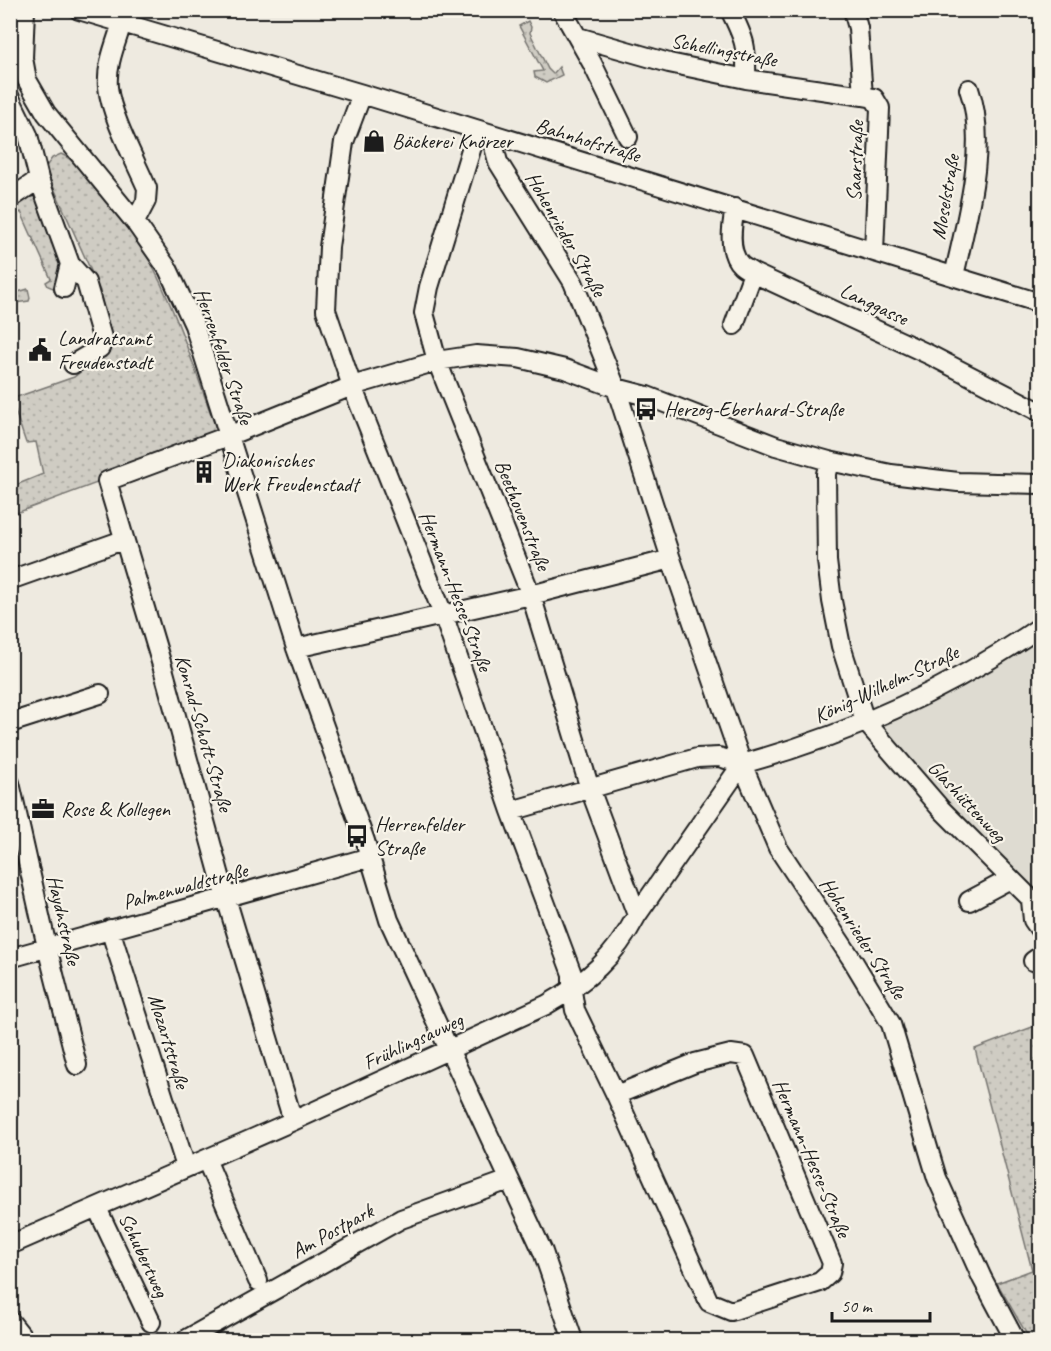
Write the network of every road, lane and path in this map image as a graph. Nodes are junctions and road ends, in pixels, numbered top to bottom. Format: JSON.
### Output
{"nodes":[{"id":1,"x":25,"y":10,"type":"edge"},
{"id":2,"x":80,"y":10,"type":"edge"},
{"id":3,"x":562,"y":10,"type":"edge"},
{"id":4,"x":730,"y":10,"type":"edge"},
{"id":5,"x":853,"y":10,"type":"edge"},
{"id":6,"x":122,"y":23,"type":"junction"},
{"id":7,"x":578,"y":37,"type":"junction"},
{"id":8,"x":17,"y":61,"type":"edge"},
{"id":9,"x":746,"y":79,"type":"junction"},
{"id":10,"x":969,"y":90,"type":"dead end"},
{"id":11,"x":362,"y":94,"type":"junction"},
{"id":12,"x":863,"y":96,"type":"junction"},
{"id":13,"x":10,"y":98,"type":"edge"},
{"id":14,"x":477,"y":130,"type":"junction"},
{"id":15,"x":496,"y":136,"type":"junction"},
{"id":16,"x":628,"y":137,"type":"dead end"},
{"id":17,"x":39,"y":179,"type":"junction"},
{"id":18,"x":10,"y":200,"type":"edge"},
{"id":19,"x":735,"y":208,"type":"junction"},
{"id":20,"x":135,"y":222,"type":"junction"},
{"id":21,"x":874,"y":252,"type":"junction"},
{"id":22,"x":70,"y":264,"type":"junction"},
{"id":23,"x":753,"y":273,"type":"junction"},
{"id":24,"x":954,"y":276,"type":"junction"},
{"id":25,"x":64,"y":288,"type":"dead end"},
{"id":26,"x":1041,"y":303,"type":"edge"},
{"id":27,"x":734,"y":325,"type":"dead end"},
{"id":28,"x":437,"y":361,"type":"junction"},
{"id":29,"x":73,"y":364,"type":"dead end"},
{"id":30,"x":352,"y":386,"type":"junction"},
{"id":31,"x":616,"y":388,"type":"junction"},
{"id":32,"x":1041,"y":412,"type":"edge"},
{"id":33,"x":228,"y":436,"type":"junction"},
{"id":34,"x":829,"y":461,"type":"junction"},
{"id":35,"x":1041,"y":484,"type":"edge"},
{"id":36,"x":123,"y":540,"type":"junction"},
{"id":37,"x":671,"y":559,"type":"junction"},
{"id":38,"x":10,"y":580,"type":"edge"},
{"id":39,"x":531,"y":595,"type":"junction"},
{"id":40,"x":443,"y":614,"type":"junction"},
{"id":41,"x":1041,"y":627,"type":"edge"},
{"id":42,"x":296,"y":648,"type":"junction"},
{"id":43,"x":100,"y":694,"type":"dead end"},
{"id":44,"x":865,"y":721,"type":"junction"},
{"id":45,"x":10,"y":723,"type":"edge"},
{"id":46,"x":742,"y":764,"type":"junction"},
{"id":47,"x":10,"y":783,"type":"edge"},
{"id":48,"x":590,"y":789,"type":"junction"},
{"id":49,"x":511,"y":811,"type":"junction"},
{"id":50,"x":370,"y":857,"type":"junction"},
{"id":51,"x":1010,"y":879,"type":"junction"},
{"id":52,"x":226,"y":898,"type":"junction"},
{"id":53,"x":969,"y":902,"type":"dead end"},
{"id":54,"x":1036,"y":904,"type":"edge"},
{"id":55,"x":637,"y":915,"type":"junction"},
{"id":56,"x":111,"y":929,"type":"junction"},
{"id":57,"x":1041,"y":930,"type":"edge"},
{"id":58,"x":47,"y":947,"type":"junction"},
{"id":59,"x":10,"y":957,"type":"edge"},
{"id":60,"x":572,"y":991,"type":"junction"},
{"id":61,"x":448,"y":1050,"type":"junction"},
{"id":62,"x":77,"y":1065,"type":"dead end"},
{"id":63,"x":616,"y":1095,"type":"junction"},
{"id":64,"x":293,"y":1121,"type":"junction"},
{"id":65,"x":206,"y":1159,"type":"junction"},
{"id":66,"x":186,"y":1167,"type":"junction"},
{"id":67,"x":509,"y":1180,"type":"junction"},
{"id":68,"x":97,"y":1208,"type":"junction"},
{"id":69,"x":10,"y":1245,"type":"edge"},
{"id":70,"x":258,"y":1281,"type":"dead end"},
{"id":71,"x":10,"y":1321,"type":"edge"},
{"id":72,"x":151,"y":1322,"type":"dead end"},
{"id":73,"x":25,"y":1341,"type":"edge"},
{"id":74,"x":185,"y":1341,"type":"edge"},
{"id":75,"x":573,"y":1341,"type":"edge"},
{"id":76,"x":1015,"y":1341,"type":"edge"}],
"edges":[{"from":1,"to":8,"type":"street","name":"Herrenfelder Straße"},
{"from":2,"to":6,"type":"street","name":"Bahnhofstraße"},
{"from":3,"to":7,"type":"street"},
{"from":4,"to":9,"type":"street"},
{"from":5,"to":12,"type":"street","name":"Saarstraße"},
{"from":6,"to":11,"type":"street","name":"Bahnhofstraße"},
{"from":6,"to":20,"type":"street"},
{"from":7,"to":9,"type":"street","name":"Schellingstraße"},
{"from":7,"to":16,"type":"street"},
{"from":8,"to":20,"type":"street","name":"Herrenfelder Straße"},
{"from":9,"to":12,"type":"street","name":"Schellingstraße"},
{"from":10,"to":24,"type":"street","name":"Moselstraße"},
{"from":11,"to":14,"type":"street","name":"Bahnhofstraße"},
{"from":11,"to":30,"type":"street","name":"Hermann-Hesse-Straße"},
{"from":12,"to":21,"type":"street","name":"Saarstraße"},
{"from":13,"to":17,"type":"street"},
{"from":14,"to":15,"type":"street","name":"Bahnhofstraße"},
{"from":14,"to":28,"type":"street","name":"Beethovenstraße"},
{"from":15,"to":19,"type":"street","name":"Bahnhofstraße"},
{"from":15,"to":31,"type":"street","name":"Hohenrieder Straße"},
{"from":17,"to":18,"type":"street"},
{"from":17,"to":22,"type":"street"},
{"from":19,"to":21,"type":"street","name":"Bahnhofstraße"},
{"from":19,"to":23,"type":"street","name":"Langgasse"},
{"from":20,"to":33,"type":"street","name":"Herrenfelder Straße"},
{"from":21,"to":24,"type":"street","name":"Bahnhofstraße"},
{"from":22,"to":25,"type":"street"},
{"from":22,"to":29,"type":"street"},
{"from":23,"to":27,"type":"street"},
{"from":23,"to":32,"type":"street","name":"Langgasse"},
{"from":24,"to":26,"type":"street","name":"Bahnhofstraße"},
{"from":28,"to":30,"type":"street"},
{"from":28,"to":31,"type":"street"},
{"from":28,"to":39,"type":"street","name":"Beethovenstraße"},
{"from":30,"to":33,"type":"street"},
{"from":30,"to":40,"type":"street","name":"Hermann-Hesse-Straße"},
{"from":31,"to":34,"type":"street"},
{"from":31,"to":37,"type":"street","name":"Hohenrieder Straße"},
{"from":33,"to":36,"type":"street","name":"Konrad-Schott-Straße"},
{"from":33,"to":42,"type":"street","name":"Herrenfelder Straße"},
{"from":34,"to":35,"type":"street"},
{"from":34,"to":44,"type":"street"},
{"from":36,"to":38,"type":"street"},
{"from":36,"to":52,"type":"street","name":"Konrad-Schott-Straße"},
{"from":37,"to":39,"type":"street"},
{"from":37,"to":46,"type":"street","name":"Hohenrieder Straße"},
{"from":39,"to":40,"type":"street"},
{"from":39,"to":48,"type":"street","name":"Beethovenstraße"},
{"from":40,"to":42,"type":"street"},
{"from":40,"to":49,"type":"street","name":"Hermann-Hesse-Straße"},
{"from":41,"to":44,"type":"street","name":"König-Wilhelm-Straße"},
{"from":42,"to":50,"type":"street","name":"Herrenfelder Straße"},
{"from":43,"to":45,"type":"street"},
{"from":44,"to":46,"type":"street","name":"König-Wilhelm-Straße"},
{"from":44,"to":51,"type":"street","name":"Glashüttenweg"},
{"from":46,"to":48,"type":"street"},
{"from":46,"to":55,"type":"street","name":"Frühlingsauweg"},
{"from":46,"to":76,"type":"street","name":"Hohenrieder Straße"},
{"from":47,"to":58,"type":"street","name":"Haydnstraße"},
{"from":48,"to":49,"type":"street"},
{"from":48,"to":55,"type":"street","name":"Beethovenstraße"},
{"from":49,"to":60,"type":"street","name":"Hermann-Hesse-Straße"},
{"from":50,"to":52,"type":"street","name":"Palmenwaldstraße"},
{"from":50,"to":61,"type":"street","name":"Herrenfelder Straße"},
{"from":51,"to":53,"type":"street"},
{"from":51,"to":54,"type":"street","name":"Glashüttenweg"},
{"from":52,"to":56,"type":"street","name":"Palmenwaldstraße"},
{"from":52,"to":64,"type":"street","name":"Konrad-Schott-Straße"},
{"from":54,"to":57,"type":"street"},
{"from":55,"to":60,"type":"street","name":"Frühlingsauweg"},
{"from":56,"to":58,"type":"street","name":"Palmenwaldstraße"},
{"from":56,"to":66,"type":"street","name":"Mozartstraße"},
{"from":58,"to":59,"type":"street","name":"Palmenwaldstraße"},
{"from":58,"to":62,"type":"street","name":"Haydnstraße"},
{"from":60,"to":61,"type":"street","name":"Frühlingsauweg"},
{"from":60,"to":63,"type":"street","name":"Hermann-Hesse-Straße"},
{"from":61,"to":64,"type":"street","name":"Frühlingsauweg"},
{"from":61,"to":67,"type":"street","name":"Herrenfelder Straße"},
{"from":63,"to":63,"type":"street","name":"Hermann-Hesse-Straße"},
{"from":64,"to":65,"type":"street","name":"Frühlingsauweg"},
{"from":65,"to":66,"type":"street","name":"Frühlingsauweg"},
{"from":65,"to":70,"type":"street"},
{"from":66,"to":68,"type":"street","name":"Frühlingsauweg"},
{"from":67,"to":74,"type":"street","name":"Am Postpark"},
{"from":67,"to":75,"type":"street","name":"Herrenfelder Straße"},
{"from":68,"to":69,"type":"street","name":"Frühlingsauweg"},
{"from":68,"to":72,"type":"street","name":"Schubertweg"},
{"from":71,"to":73,"type":"street"}]}
